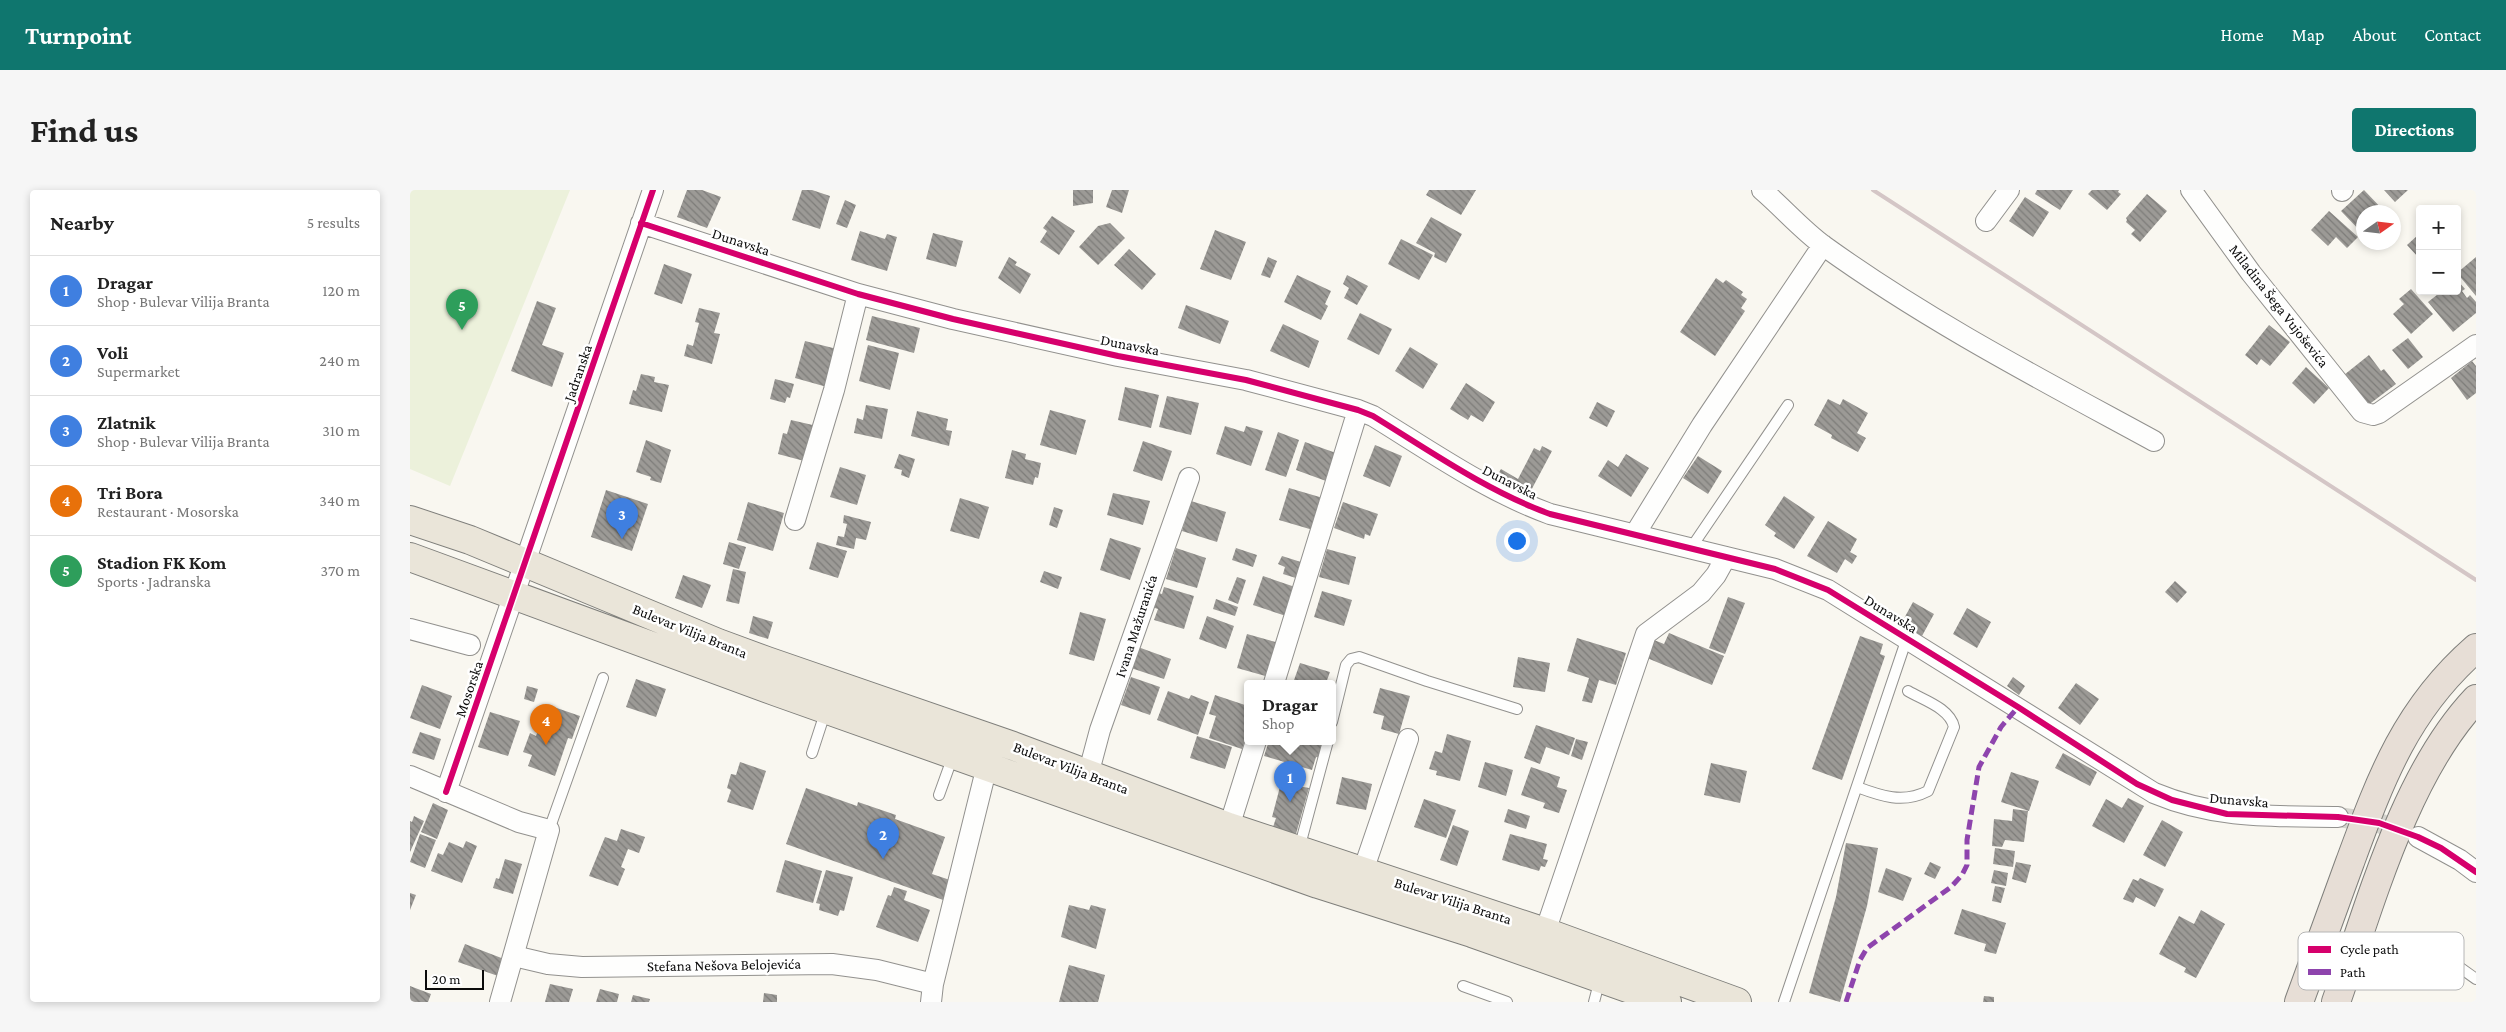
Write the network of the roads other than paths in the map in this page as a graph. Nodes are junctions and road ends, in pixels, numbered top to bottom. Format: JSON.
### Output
{"nodes":[{"id":1,"x":653,"y":190,"type":"edge"},
{"id":2,"x":1762,"y":190,"type":"edge"},
{"id":3,"x":2009,"y":190,"type":"edge"},
{"id":4,"x":2191,"y":190,"type":"edge"},
{"id":5,"x":1986,"y":221,"type":"dead end"},
{"id":6,"x":642,"y":223,"type":"junction"},
{"id":7,"x":1823,"y":245,"type":"junction"},
{"id":8,"x":858,"y":294,"type":"junction"},
{"id":9,"x":2476,"y":345,"type":"edge"},
{"id":10,"x":1788,"y":405,"type":"dead end"},
{"id":11,"x":1358,"y":410,"type":"junction"},
{"id":12,"x":2154,"y":441,"type":"dead end"},
{"id":13,"x":1188,"y":478,"type":"dead end"},
{"id":14,"x":410,"y":520,"type":"edge"},
{"id":15,"x":795,"y":520,"type":"dead end"},
{"id":16,"x":1635,"y":534,"type":"junction"},
{"id":17,"x":1691,"y":548,"type":"junction"},
{"id":18,"x":410,"y":557,"type":"edge"},
{"id":19,"x":1726,"y":557,"type":"junction"},
{"id":20,"x":526,"y":564,"type":"junction"},
{"id":21,"x":515,"y":594,"type":"junction"},
{"id":22,"x":410,"y":629,"type":"edge"},
{"id":23,"x":1907,"y":638,"type":"junction"},
{"id":24,"x":470,"y":645,"type":"dead end"},
{"id":25,"x":2476,"y":648,"type":"edge"},
{"id":26,"x":603,"y":678,"type":"dead end"},
{"id":27,"x":1275,"y":680,"type":"edge"},
{"id":28,"x":1908,"y":691,"type":"dead end"},
{"id":29,"x":2476,"y":699,"type":"edge"},
{"id":30,"x":1336,"y":706,"type":"edge"},
{"id":31,"x":1517,"y":708,"type":"dead end"},
{"id":32,"x":827,"y":709,"type":"junction"},
{"id":33,"x":1408,"y":739,"type":"dead end"},
{"id":34,"x":1255,"y":745,"type":"edge"},
{"id":35,"x":1327,"y":745,"type":"edge"},
{"id":36,"x":812,"y":753,"type":"dead end"},
{"id":37,"x":954,"y":754,"type":"junction"},
{"id":38,"x":988,"y":766,"type":"junction"},
{"id":39,"x":1088,"y":775,"type":"junction"},
{"id":40,"x":410,"y":776,"type":"edge"},
{"id":41,"x":1857,"y":787,"type":"junction"},
{"id":42,"x":446,"y":792,"type":"junction"},
{"id":43,"x":939,"y":795,"type":"dead end"},
{"id":44,"x":2338,"y":818,"type":"tunnel mouth"},
{"id":45,"x":1228,"y":827,"type":"junction"},
{"id":46,"x":549,"y":830,"type":"junction"},
{"id":47,"x":2418,"y":837,"type":"tunnel mouth"},
{"id":48,"x":1299,"y":850,"type":"junction"},
{"id":49,"x":1363,"y":871,"type":"junction"},
{"id":50,"x":2476,"y":872,"type":"edge"},
{"id":51,"x":1545,"y":932,"type":"junction"},
{"id":52,"x":2325,"y":932,"type":"edge"},
{"id":53,"x":2361,"y":932,"type":"edge"},
{"id":54,"x":514,"y":956,"type":"junction"},
{"id":55,"x":2464,"y":971,"type":"edge"},
{"id":56,"x":2476,"y":979,"type":"edge"},
{"id":57,"x":1463,"y":986,"type":"dead end"},
{"id":58,"x":1597,"y":990,"type":"edge"},
{"id":59,"x":2303,"y":990,"type":"edge"},
{"id":60,"x":2340,"y":990,"type":"edge"},
{"id":61,"x":932,"y":993,"type":"edge"},
{"id":62,"x":500,"y":1002,"type":"edge"},
{"id":63,"x":1506,"y":1002,"type":"edge"},
{"id":64,"x":1667,"y":1002,"type":"edge"},
{"id":65,"x":1737,"y":1002,"type":"edge"},
{"id":66,"x":1784,"y":1002,"type":"edge"},
{"id":67,"x":2299,"y":1002,"type":"edge"},
{"id":68,"x":2336,"y":1002,"type":"edge"}],
"edges":[{"from":1,"to":6,"type":"street","name":"Jadranska"},
{"from":2,"to":7,"type":"street"},
{"from":3,"to":5,"type":"street"},
{"from":4,"to":9,"type":"street","name":"Miladina Šega Vujoševića"},
{"from":6,"to":8,"type":"street","name":"Dunavska"},
{"from":6,"to":20,"type":"street","name":"Jadranska"},
{"from":7,"to":12,"type":"street"},
{"from":7,"to":16,"type":"street"},
{"from":8,"to":11,"type":"street","name":"Dunavska"},
{"from":8,"to":15,"type":"street"},
{"from":10,"to":17,"type":"lane"},
{"from":11,"to":16,"type":"street","name":"Dunavska"},
{"from":11,"to":27,"type":"street"},
{"from":13,"to":39,"type":"street","name":"Ivana Mažuranića"},
{"from":14,"to":20,"type":"main road","name":"Bulevar Vilija Branta"},
{"from":16,"to":17,"type":"street","name":"Dunavska"},
{"from":17,"to":19,"type":"street","name":"Dunavska"},
{"from":18,"to":21,"type":"main road","name":"Bulevar Vilija Branta"},
{"from":19,"to":23,"type":"street","name":"Dunavska"},
{"from":19,"to":51,"type":"street"},
{"from":20,"to":21,"type":"street","name":"Jadranska"},
{"from":20,"to":39,"type":"main road","name":"Bulevar Vilija Branta"},
{"from":21,"to":32,"type":"main road","name":"Bulevar Vilija Branta"},
{"from":21,"to":42,"type":"street","name":"Mosorska"},
{"from":22,"to":24,"type":"street"},
{"from":23,"to":41,"type":"lane"},
{"from":23,"to":44,"type":"street","name":"Dunavska"},
{"from":25,"to":52,"type":"highway"},
{"from":26,"to":46,"type":"lane"},
{"from":28,"to":41,"type":"lane"},
{"from":29,"to":53,"type":"highway"},
{"from":30,"to":31,"type":"lane"},
{"from":32,"to":36,"type":"lane"},
{"from":32,"to":37,"type":"main road","name":"Bulevar Vilija Branta"},
{"from":33,"to":49,"type":"street"},
{"from":34,"to":45,"type":"street"},
{"from":35,"to":48,"type":"lane"},
{"from":37,"to":38,"type":"main road","name":"Bulevar Vilija Branta"},
{"from":37,"to":43,"type":"lane"},
{"from":38,"to":58,"type":"main road","name":"Bulevar Vilija Branta"},
{"from":38,"to":61,"type":"street"},
{"from":39,"to":45,"type":"main road","name":"Bulevar Vilija Branta"},
{"from":40,"to":42,"type":"street"},
{"from":41,"to":66,"type":"lane"},
{"from":42,"to":46,"type":"street"},
{"from":45,"to":48,"type":"main road","name":"Bulevar Vilija Branta"},
{"from":46,"to":54,"type":"street"},
{"from":47,"to":50,"type":"street"},
{"from":48,"to":49,"type":"main road","name":"Bulevar Vilija Branta"},
{"from":49,"to":51,"type":"main road","name":"Bulevar Vilija Branta"},
{"from":51,"to":65,"type":"main road","name":"Bulevar Vilija Branta"},
{"from":54,"to":61,"type":"street","name":"Stefana Nešova Belojevića"},
{"from":54,"to":62,"type":"street"},
{"from":55,"to":56,"type":"lane"},
{"from":57,"to":63,"type":"lane"},
{"from":58,"to":64,"type":"main road","name":"Bulevar Vilija Branta"},
{"from":59,"to":67,"type":"highway"},
{"from":60,"to":68,"type":"highway"}]}
